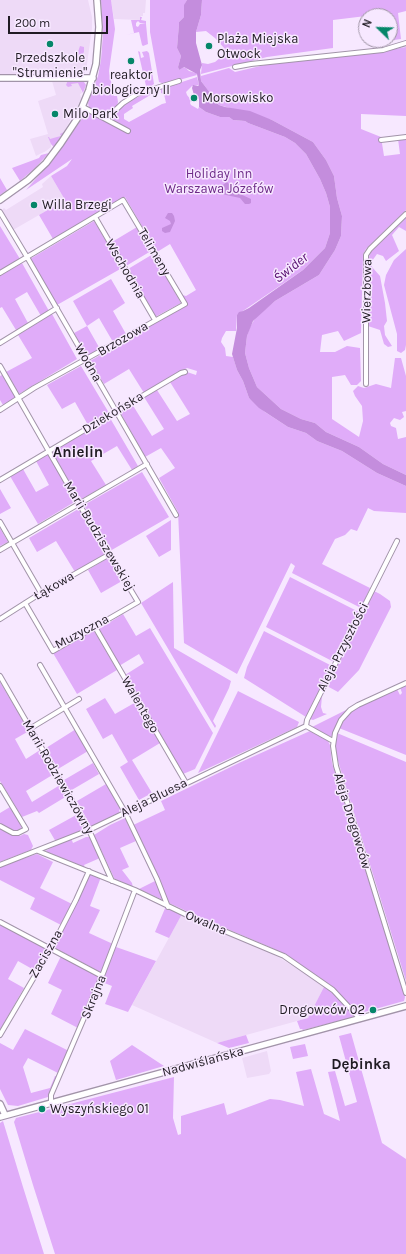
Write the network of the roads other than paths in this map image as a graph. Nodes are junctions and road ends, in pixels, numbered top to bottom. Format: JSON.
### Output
{"nodes":[{"id":1,"x":96,"y":0,"type":"edge"},
{"id":2,"x":406,"y":44,"type":"edge"},
{"id":3,"x":235,"y":67,"type":"dead end"},
{"id":4,"x":0,"y":78,"type":"edge"},
{"id":5,"x":93,"y":78,"type":"junction"},
{"id":6,"x":179,"y":81,"type":"dead end"},
{"id":7,"x":83,"y":106,"type":"junction"},
{"id":8,"x":106,"y":119,"type":"junction"},
{"id":9,"x":128,"y":131,"type":"dead end"},
{"id":10,"x":406,"y":137,"type":"edge"},
{"id":11,"x":380,"y":140,"type":"dead end"},
{"id":12,"x":0,"y":200,"type":"edge"},
{"id":13,"x":0,"y":212,"type":"edge"},
{"id":14,"x":406,"y":214,"type":"edge"},
{"id":15,"x":95,"y":217,"type":"junction"},
{"id":16,"x":27,"y":256,"type":"junction"},
{"id":17,"x":0,"y":273,"type":"edge"},
{"id":18,"x":184,"y":304,"type":"joint"},
{"id":19,"x":57,"y":308,"type":"junction"},
{"id":20,"x":155,"y":320,"type":"junction"},
{"id":21,"x":0,"y":343,"type":"edge"},
{"id":22,"x":86,"y":360,"type":"junction"},
{"id":23,"x":0,"y":366,"type":"edge"},
{"id":24,"x":184,"y":372,"type":"dead end"},
{"id":25,"x":366,"y":384,"type":"dead end"},
{"id":26,"x":19,"y":398,"type":"junction"},
{"id":27,"x":0,"y":410,"type":"edge"},
{"id":28,"x":116,"y":411,"type":"junction"},
{"id":29,"x":49,"y":451,"type":"junction"},
{"id":30,"x":147,"y":464,"type":"junction"},
{"id":31,"x":0,"y":480,"type":"edge"},
{"id":32,"x":79,"y":504,"type":"junction"},
{"id":33,"x":176,"y":515,"type":"dead end"},
{"id":34,"x":0,"y":522,"type":"edge"},
{"id":35,"x":396,"y":541,"type":"dead end"},
{"id":36,"x":12,"y":543,"type":"junction"},
{"id":37,"x":0,"y":550,"type":"edge"},
{"id":38,"x":110,"y":554,"type":"junction"},
{"id":39,"x":41,"y":593,"type":"junction"},
{"id":40,"x":138,"y":602,"type":"joint"},
{"id":41,"x":25,"y":603,"type":"junction"},
{"id":42,"x":0,"y":619,"type":"edge"},
{"id":43,"x":95,"y":627,"type":"junction"},
{"id":44,"x":40,"y":665,"type":"dead end"},
{"id":45,"x":0,"y":676,"type":"edge"},
{"id":46,"x":406,"y":683,"type":"edge"},
{"id":47,"x":79,"y":698,"type":"dead end"},
{"id":48,"x":64,"y":707,"type":"junction"},
{"id":49,"x":306,"y":726,"type":"junction"},
{"id":50,"x":31,"y":728,"type":"junction"},
{"id":51,"x":333,"y":741,"type":"junction"},
{"id":52,"x":186,"y":783,"type":"junction"},
{"id":53,"x":0,"y":786,"type":"edge"},
{"id":54,"x":125,"y":812,"type":"junction"},
{"id":55,"x":0,"y":826,"type":"edge"},
{"id":56,"x":89,"y":830,"type":"junction"},
{"id":57,"x":38,"y":851,"type":"junction"},
{"id":58,"x":0,"y":864,"type":"edge"},
{"id":59,"x":89,"y":871,"type":"junction"},
{"id":60,"x":112,"y":881,"type":"junction"},
{"id":61,"x":135,"y":890,"type":"junction"},
{"id":62,"x":168,"y":907,"type":"junction"},
{"id":63,"x":0,"y":922,"type":"edge"},
{"id":64,"x":50,"y":948,"type":"junction"},
{"id":65,"x":102,"y":976,"type":"junction"},
{"id":66,"x":406,"y":993,"type":"edge"},
{"id":67,"x":406,"y":1006,"type":"edge"},
{"id":68,"x":360,"y":1019,"type":"junction"},
{"id":69,"x":0,"y":1035,"type":"edge"},
{"id":70,"x":51,"y":1103,"type":"junction"},
{"id":71,"x":0,"y":1104,"type":"edge"},
{"id":72,"x":3,"y":1116,"type":"edge"}],
"edges":[{"from":1,"to":5,"type":"main road"},
{"from":2,"to":3,"type":"street"},
{"from":4,"to":5,"type":"main road"},
{"from":5,"to":7,"type":"main road"},
{"from":6,"to":8,"type":"street"},
{"from":7,"to":8,"type":"street"},
{"from":7,"to":12,"type":"main road"},
{"from":8,"to":9,"type":"street"},
{"from":10,"to":11,"type":"street"},
{"from":13,"to":16,"type":"street","name":"Wodna"},
{"from":14,"to":25,"type":"street","name":"Wierzbowa"},
{"from":15,"to":16,"type":"street"},
{"from":15,"to":18,"type":"street","name":"Telimeny"},
{"from":15,"to":20,"type":"street","name":"Wschodnia"},
{"from":16,"to":17,"type":"street"},
{"from":16,"to":19,"type":"street","name":"Wodna"},
{"from":18,"to":20,"type":"street","name":"Brzozowa"},
{"from":19,"to":21,"type":"street"},
{"from":19,"to":22,"type":"street","name":"Wodna"},
{"from":20,"to":22,"type":"street","name":"Brzozowa"},
{"from":22,"to":26,"type":"street","name":"Brzozowa"},
{"from":22,"to":28,"type":"street","name":"Wodna"},
{"from":23,"to":26,"type":"street","name":"Marii Budziszewskiej"},
{"from":24,"to":28,"type":"street","name":"Dziekońska"},
{"from":26,"to":27,"type":"street","name":"Brzozowa"},
{"from":26,"to":29,"type":"street","name":"Marii Budziszewskiej"},
{"from":28,"to":29,"type":"street","name":"Dziekońska"},
{"from":28,"to":30,"type":"street","name":"Wodna"},
{"from":29,"to":31,"type":"street","name":"Dziekońska"},
{"from":29,"to":32,"type":"street","name":"Marii Budziszewskiej"},
{"from":30,"to":32,"type":"street"},
{"from":30,"to":33,"type":"street","name":"Wodna"},
{"from":32,"to":36,"type":"street"},
{"from":32,"to":38,"type":"street","name":"Marii Budziszewskiej"},
{"from":34,"to":36,"type":"street"},
{"from":35,"to":49,"type":"street","name":"Aleja Przyszłości"},
{"from":36,"to":37,"type":"street"},
{"from":36,"to":39,"type":"street"},
{"from":38,"to":39,"type":"street","name":"Łąkowa"},
{"from":38,"to":40,"type":"street","name":"Marii Budziszewskiej"},
{"from":39,"to":41,"type":"street","name":"Łąkowa"},
{"from":40,"to":43,"type":"street","name":"Muzyczna"},
{"from":41,"to":42,"type":"street","name":"Łąkowa"},
{"from":41,"to":43,"type":"street","name":"Muzyczna"},
{"from":43,"to":52,"type":"street","name":"Walentego"},
{"from":44,"to":48,"type":"street"},
{"from":45,"to":50,"type":"street","name":"Marii Rodziewiczówny"},
{"from":46,"to":51,"type":"street","name":"Aleja Drogowców"},
{"from":47,"to":48,"type":"street"},
{"from":48,"to":50,"type":"street"},
{"from":48,"to":54,"type":"street"},
{"from":49,"to":51,"type":"street"},
{"from":49,"to":52,"type":"street","name":"Aleja Bluesa"},
{"from":50,"to":56,"type":"street","name":"Marii Rodziewiczówny"},
{"from":51,"to":66,"type":"street","name":"Aleja Drogowców"},
{"from":52,"to":54,"type":"street","name":"Aleja Bluesa"},
{"from":53,"to":55,"type":"street"},
{"from":54,"to":56,"type":"street","name":"Aleja Bluesa"},
{"from":54,"to":62,"type":"street"},
{"from":56,"to":57,"type":"street","name":"Aleja Bluesa"},
{"from":56,"to":60,"type":"street","name":"Marii Rodziewiczówny"},
{"from":57,"to":58,"type":"street","name":"Aleja Bluesa"},
{"from":57,"to":59,"type":"street","name":"Owalna"},
{"from":59,"to":60,"type":"street","name":"Owalna"},
{"from":59,"to":64,"type":"street","name":"Zaciszna"},
{"from":60,"to":61,"type":"street","name":"Owalna"},
{"from":61,"to":62,"type":"street","name":"Owalna"},
{"from":61,"to":65,"type":"street","name":"Skrajna"},
{"from":62,"to":68,"type":"street","name":"Owalna"},
{"from":63,"to":64,"type":"street"},
{"from":64,"to":65,"type":"street"},
{"from":64,"to":69,"type":"street","name":"Zaciszna"},
{"from":65,"to":70,"type":"street","name":"Skrajna"},
{"from":67,"to":68,"type":"main road","name":"Nadwiślańska"},
{"from":68,"to":70,"type":"main road","name":"Nadwiślańska"},
{"from":70,"to":72,"type":"main road","name":"Nadwiślańska"},
{"from":71,"to":72,"type":"main road"}]}
